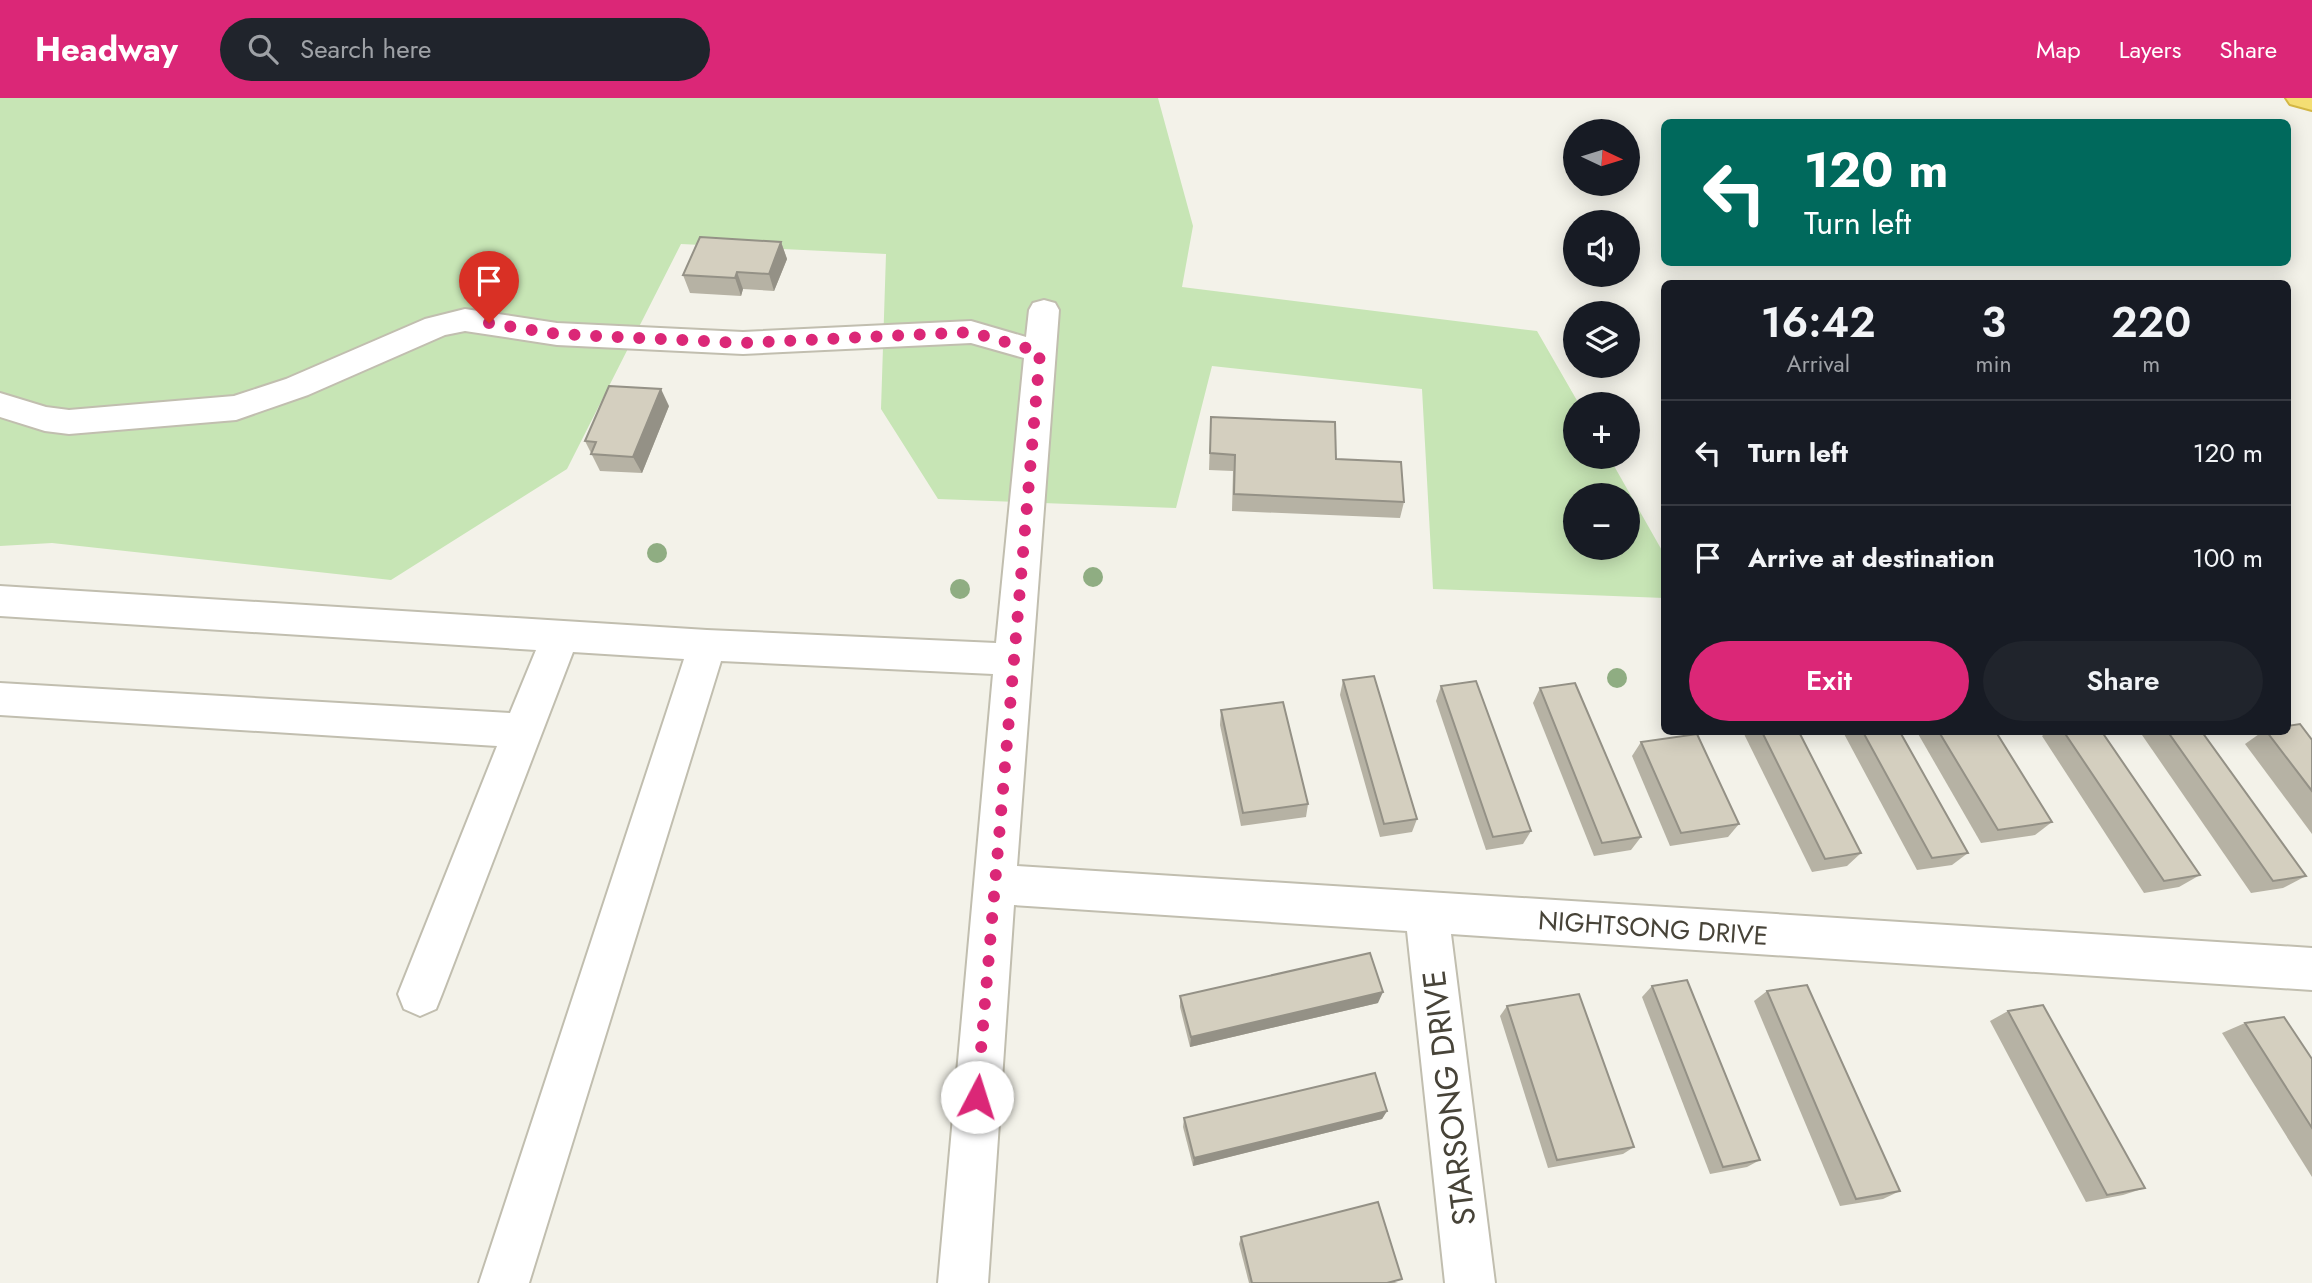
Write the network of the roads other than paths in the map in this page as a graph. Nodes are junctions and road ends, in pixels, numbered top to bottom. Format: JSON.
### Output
{"nodes":[{"id":1,"x":2299,"y":98,"type":"edge"},
{"id":2,"x":2312,"y":102,"type":"edge"},
{"id":3,"x":1044,"y":310,"type":"dead end"},
{"id":4,"x":1040,"y":352,"type":"junction"},
{"id":5,"x":0,"y":405,"type":"edge"},
{"id":6,"x":0,"y":601,"type":"edge"},
{"id":7,"x":560,"y":636,"type":"junction"},
{"id":8,"x":707,"y":645,"type":"junction"},
{"id":9,"x":1014,"y":659,"type":"junction"},
{"id":10,"x":0,"y":699,"type":"edge"},
{"id":11,"x":522,"y":731,"type":"junction"},
{"id":12,"x":994,"y":884,"type":"junction"},
{"id":13,"x":1427,"y":914,"type":"junction"},
{"id":14,"x":2312,"y":969,"type":"edge"},
{"id":15,"x":420,"y":994,"type":"dead end"},
{"id":16,"x":504,"y":1283,"type":"edge"},
{"id":17,"x":963,"y":1283,"type":"edge"},
{"id":18,"x":1470,"y":1283,"type":"edge"}],
"edges":[{"from":1,"to":2,"type":"highway"},
{"from":3,"to":4,"type":"street"},
{"from":4,"to":5,"type":"street"},
{"from":4,"to":9,"type":"street"},
{"from":6,"to":7,"type":"street"},
{"from":7,"to":8,"type":"street"},
{"from":7,"to":11,"type":"street"},
{"from":8,"to":9,"type":"street"},
{"from":8,"to":16,"type":"street"},
{"from":9,"to":12,"type":"street"},
{"from":10,"to":11,"type":"street"},
{"from":11,"to":15,"type":"street"},
{"from":12,"to":13,"type":"street","name":"NIGHTSONG DRIVE"},
{"from":12,"to":17,"type":"street"},
{"from":13,"to":14,"type":"street","name":"NIGHTSONG DRIVE"},
{"from":13,"to":18,"type":"street","name":"STARSONG DRIVE"}]}
